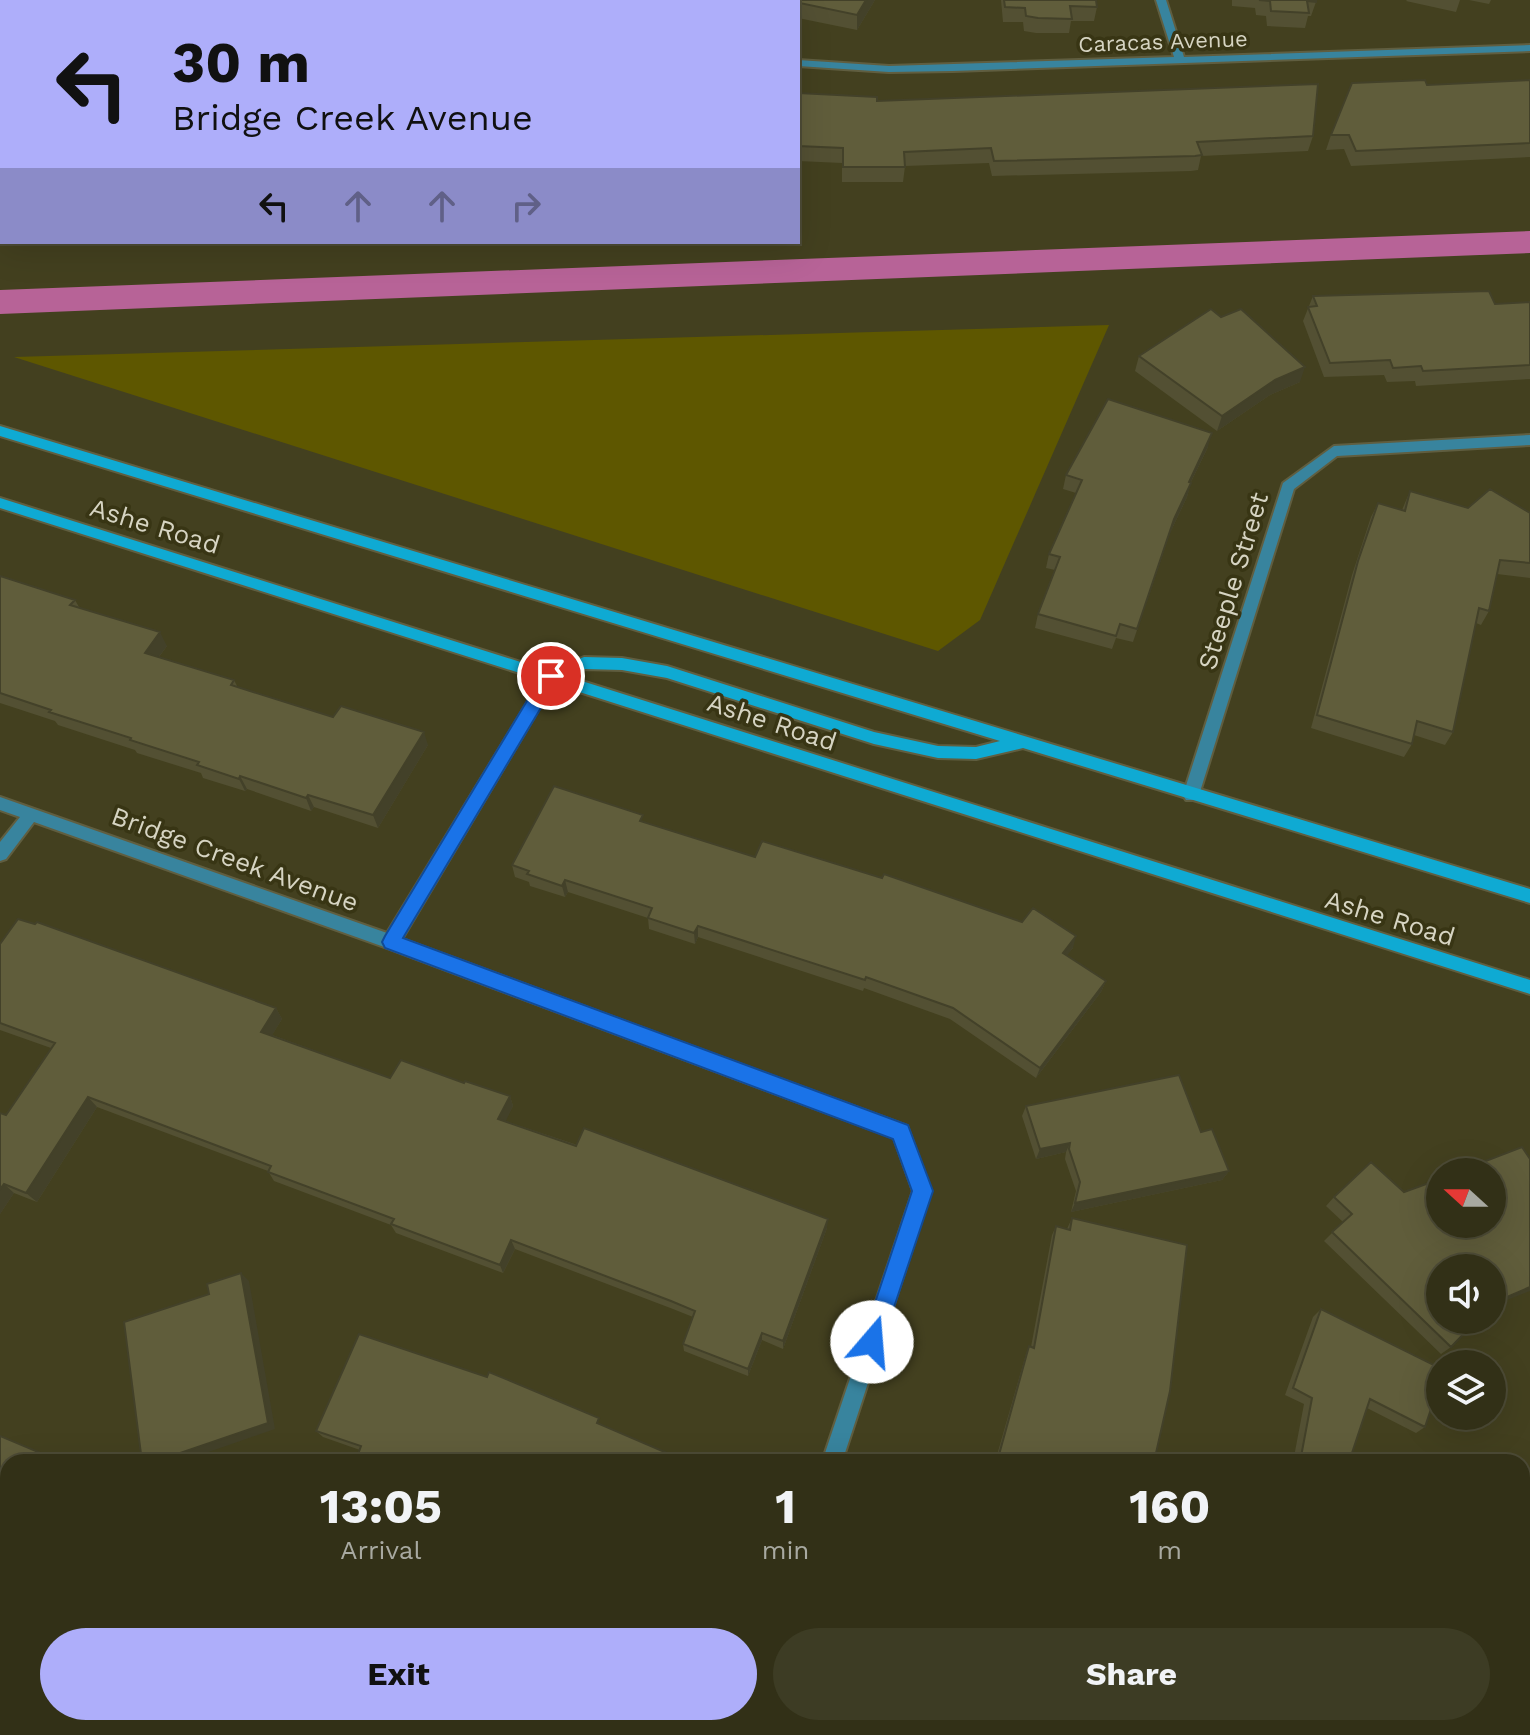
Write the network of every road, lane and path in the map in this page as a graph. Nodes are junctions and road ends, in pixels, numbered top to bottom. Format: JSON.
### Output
{"nodes":[{"id":1,"x":1161,"y":0,"type":"edge"},
{"id":2,"x":1530,"y":48,"type":"edge"},
{"id":3,"x":1180,"y":60,"type":"junction"},
{"id":4,"x":800,"y":63,"type":"edge"},
{"id":5,"x":0,"y":431,"type":"edge"},
{"id":6,"x":1530,"y":440,"type":"edge"},
{"id":7,"x":0,"y":503,"type":"edge"},
{"id":8,"x":551,"y":676,"type":"junction"},
{"id":9,"x":1021,"y":742,"type":"junction"},
{"id":10,"x":1191,"y":795,"type":"junction"},
{"id":11,"x":0,"y":803,"type":"edge"},
{"id":12,"x":31,"y":814,"type":"junction"},
{"id":13,"x":0,"y":854,"type":"edge"},
{"id":14,"x":1530,"y":896,"type":"edge"},
{"id":15,"x":391,"y":942,"type":"junction"},
{"id":16,"x":1530,"y":987,"type":"edge"},
{"id":17,"x":835,"y":1454,"type":"edge"}],
"edges":[{"from":1,"to":3,"type":"street"},
{"from":2,"to":3,"type":"street","name":"Caracas Avenue"},
{"from":3,"to":4,"type":"street","name":"Caracas Avenue"},
{"from":5,"to":9,"type":"street","name":"Ashe Road"},
{"from":6,"to":10,"type":"street","name":"Steeple Street"},
{"from":7,"to":8,"type":"street","name":"Ashe Road"},
{"from":8,"to":9,"type":"street"},
{"from":8,"to":15,"type":"street"},
{"from":8,"to":16,"type":"street","name":"Ashe Road"},
{"from":9,"to":10,"type":"street","name":"Ashe Road"},
{"from":10,"to":14,"type":"street","name":"Ashe Road"},
{"from":11,"to":12,"type":"street","name":"Bridge Creek Avenue"},
{"from":12,"to":13,"type":"street"},
{"from":12,"to":15,"type":"street","name":"Bridge Creek Avenue"},
{"from":15,"to":17,"type":"street","name":"Bridge Creek Avenue"}]}
